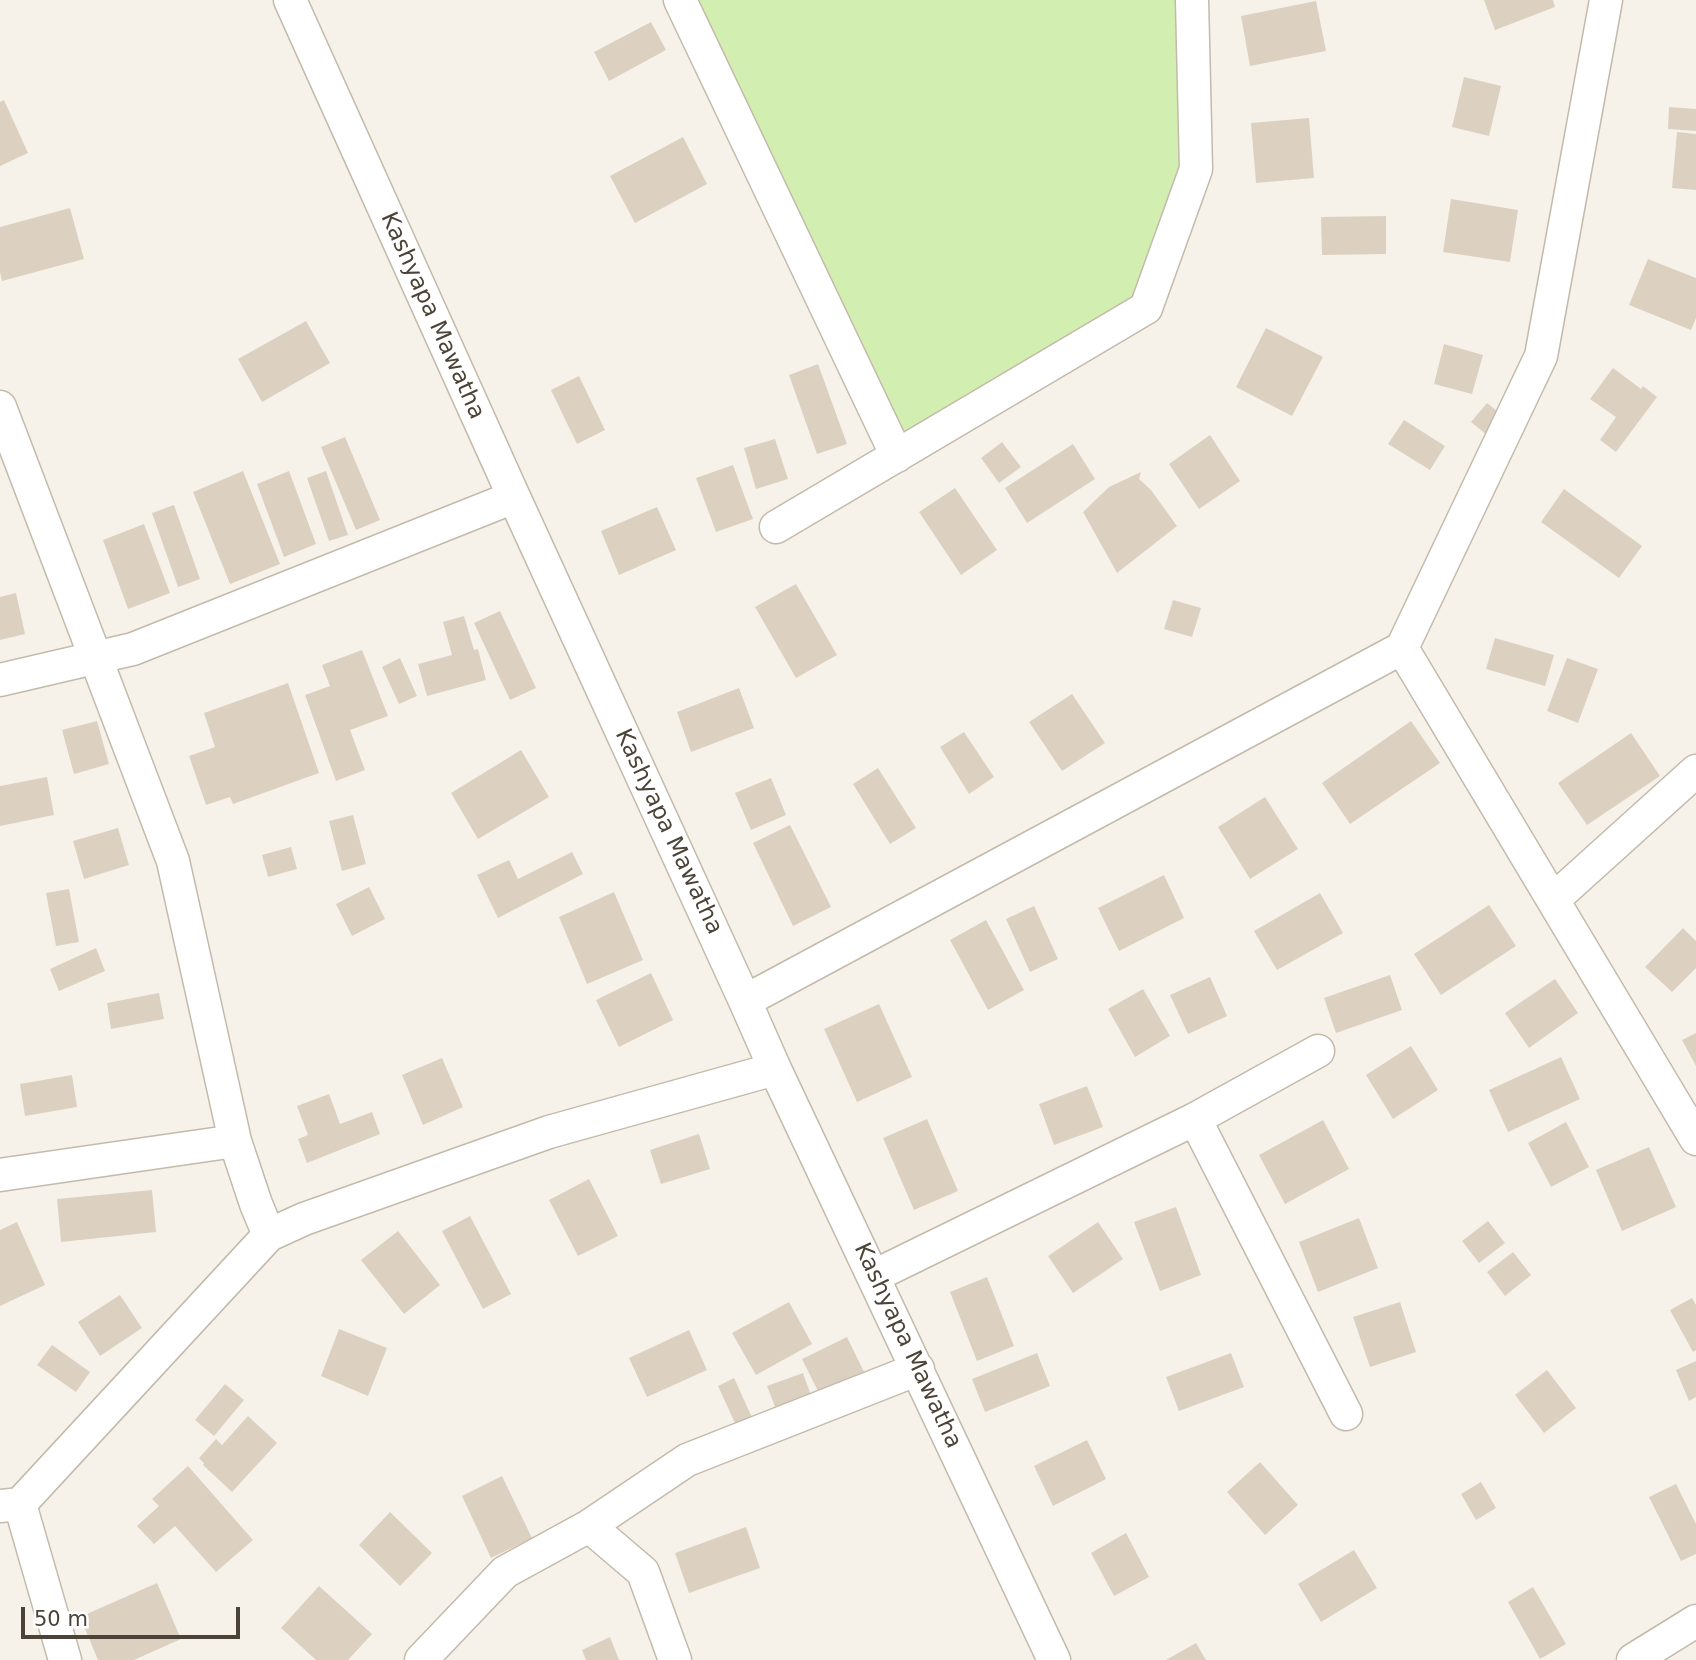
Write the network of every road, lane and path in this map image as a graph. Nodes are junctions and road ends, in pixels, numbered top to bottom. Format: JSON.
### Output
{"nodes":[{"id":1,"x":290,"y":0,"type":"edge"},
{"id":2,"x":680,"y":0,"type":"edge"},
{"id":3,"x":1192,"y":0,"type":"edge"},
{"id":4,"x":1606,"y":0,"type":"edge"},
{"id":5,"x":0,"y":407,"type":"edge"},
{"id":6,"x":897,"y":456,"type":"junction"},
{"id":7,"x":514,"y":497,"type":"junction"},
{"id":8,"x":776,"y":527,"type":"dead end"},
{"id":9,"x":1402,"y":648,"type":"junction"},
{"id":10,"x":95,"y":657,"type":"junction"},
{"id":11,"x":0,"y":680,"type":"edge"},
{"id":12,"x":1696,"y":771,"type":"edge"},
{"id":13,"x":1552,"y":900,"type":"junction"},
{"id":14,"x":746,"y":1001,"type":"junction"},
{"id":15,"x":1318,"y":1051,"type":"dead end"},
{"id":16,"x":775,"y":1069,"type":"junction"},
{"id":17,"x":1195,"y":1119,"type":"junction"},
{"id":18,"x":1696,"y":1139,"type":"edge"},
{"id":19,"x":235,"y":1141,"type":"junction"},
{"id":20,"x":0,"y":1175,"type":"edge"},
{"id":21,"x":269,"y":1235,"type":"junction"},
{"id":22,"x":874,"y":1276,"type":"junction"},
{"id":23,"x":918,"y":1369,"type":"junction"},
{"id":24,"x":1346,"y":1414,"type":"dead end"},
{"id":25,"x":10,"y":1505,"type":"edge"},
{"id":26,"x":589,"y":1526,"type":"junction"},
{"id":27,"x":1696,"y":1621,"type":"edge"},
{"id":28,"x":65,"y":1660,"type":"edge"},
{"id":29,"x":421,"y":1660,"type":"edge"},
{"id":30,"x":675,"y":1660,"type":"edge"},
{"id":31,"x":1054,"y":1660,"type":"edge"},
{"id":32,"x":1633,"y":1660,"type":"edge"}],
"edges":[{"from":1,"to":7,"type":"street","name":"Kashyapa Mawatha"},
{"from":2,"to":6,"type":"street"},
{"from":3,"to":6,"type":"street"},
{"from":4,"to":9,"type":"street"},
{"from":5,"to":10,"type":"street"},
{"from":6,"to":8,"type":"street"},
{"from":7,"to":10,"type":"street"},
{"from":7,"to":14,"type":"street","name":"Kashyapa Mawatha"},
{"from":9,"to":13,"type":"street"},
{"from":9,"to":14,"type":"street"},
{"from":10,"to":11,"type":"street"},
{"from":10,"to":19,"type":"street"},
{"from":12,"to":13,"type":"street"},
{"from":13,"to":18,"type":"street"},
{"from":14,"to":16,"type":"street","name":"Kashyapa Mawatha"},
{"from":15,"to":17,"type":"street"},
{"from":16,"to":21,"type":"street"},
{"from":16,"to":22,"type":"street","name":"Kashyapa Mawatha"},
{"from":17,"to":22,"type":"street"},
{"from":17,"to":24,"type":"street"},
{"from":19,"to":20,"type":"street"},
{"from":19,"to":21,"type":"street"},
{"from":21,"to":25,"type":"street"},
{"from":22,"to":23,"type":"street","name":"Kashyapa Mawatha"},
{"from":23,"to":26,"type":"street"},
{"from":23,"to":31,"type":"street","name":"Kashyapa Mawatha"},
{"from":25,"to":28,"type":"street"},
{"from":26,"to":29,"type":"street"},
{"from":26,"to":30,"type":"street"},
{"from":27,"to":32,"type":"street"}]}
